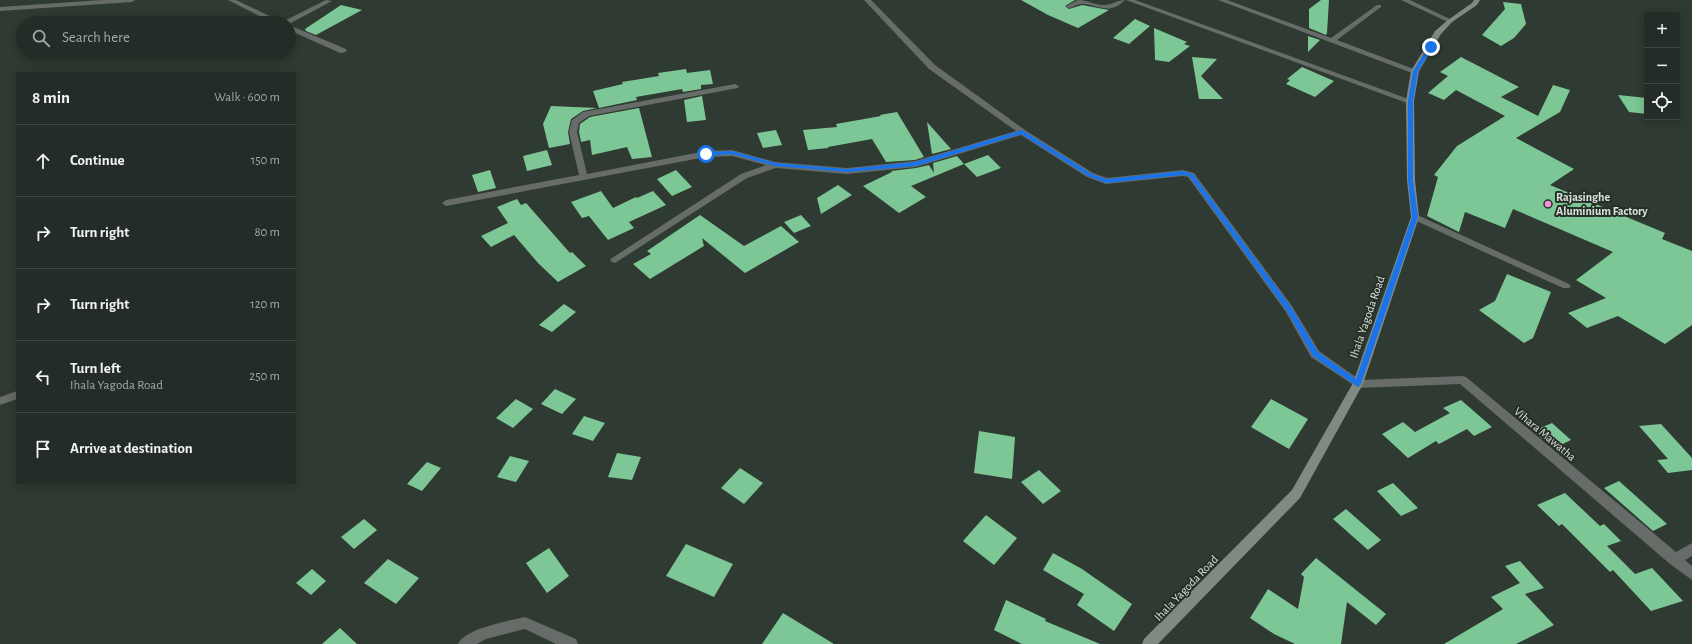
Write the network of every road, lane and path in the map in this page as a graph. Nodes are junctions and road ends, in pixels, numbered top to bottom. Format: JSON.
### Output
{"nodes":[{"id":1,"x":132,"y":0,"type":"edge"},
{"id":2,"x":231,"y":0,"type":"edge"},
{"id":3,"x":867,"y":0,"type":"edge"},
{"id":4,"x":1122,"y":0,"type":"edge"},
{"id":5,"x":1129,"y":0,"type":"edge"},
{"id":6,"x":1222,"y":0,"type":"edge"},
{"id":7,"x":1404,"y":0,"type":"edge"},
{"id":8,"x":1477,"y":0,"type":"edge"},
{"id":9,"x":329,"y":1,"type":"edge"},
{"id":10,"x":1069,"y":6,"type":"dead end"},
{"id":11,"x":1379,"y":6,"type":"dead end"},
{"id":12,"x":0,"y":9,"type":"edge"},
{"id":13,"x":265,"y":16,"type":"edge"},
{"id":14,"x":296,"y":18,"type":"edge"},
{"id":15,"x":1450,"y":22,"type":"junction"},
{"id":16,"x":296,"y":30,"type":"edge"},
{"id":17,"x":1332,"y":40,"type":"junction"},
{"id":18,"x":343,"y":51,"type":"dead end"},
{"id":19,"x":1415,"y":71,"type":"junction"},
{"id":20,"x":735,"y":86,"type":"dead end"},
{"id":21,"x":1410,"y":101,"type":"junction"},
{"id":22,"x":1022,"y":132,"type":"junction"},
{"id":23,"x":775,"y":165,"type":"junction"},
{"id":24,"x":584,"y":177,"type":"junction"},
{"id":25,"x":446,"y":203,"type":"dead end"},
{"id":26,"x":1415,"y":217,"type":"junction"},
{"id":27,"x":615,"y":260,"type":"dead end"},
{"id":28,"x":1566,"y":286,"type":"dead end"},
{"id":29,"x":1358,"y":384,"type":"junction"},
{"id":30,"x":16,"y":395,"type":"edge"},
{"id":31,"x":0,"y":402,"type":"edge"},
{"id":32,"x":1692,"y":550,"type":"edge"},
{"id":33,"x":1674,"y":560,"type":"junction"},
{"id":34,"x":1692,"y":574,"type":"edge"},
{"id":35,"x":466,"y":644,"type":"edge"},
{"id":36,"x":571,"y":644,"type":"edge"},
{"id":37,"x":1149,"y":644,"type":"edge"}],
"edges":[{"from":1,"to":12,"type":"street"},
{"from":2,"to":13,"type":"street"},
{"from":3,"to":22,"type":"street"},
{"from":4,"to":10,"type":"street"},
{"from":5,"to":21,"type":"street"},
{"from":6,"to":17,"type":"street"},
{"from":7,"to":15,"type":"street"},
{"from":8,"to":15,"type":"street","name":"Ihala Yagoda Road"},
{"from":9,"to":14,"type":"street"},
{"from":11,"to":17,"type":"street"},
{"from":15,"to":19,"type":"street","name":"Ihala Yagoda Road"},
{"from":16,"to":18,"type":"street"},
{"from":17,"to":19,"type":"street"},
{"from":19,"to":21,"type":"street","name":"Ihala Yagoda Road"},
{"from":20,"to":24,"type":"street"},
{"from":21,"to":26,"type":"street","name":"Ihala Yagoda Road"},
{"from":22,"to":23,"type":"street"},
{"from":22,"to":29,"type":"street"},
{"from":23,"to":24,"type":"street"},
{"from":23,"to":27,"type":"street"},
{"from":24,"to":25,"type":"street"},
{"from":26,"to":28,"type":"street"},
{"from":26,"to":29,"type":"street","name":"Ihala Yagoda Road"},
{"from":29,"to":33,"type":"street","name":"Vihara Mawatha"},
{"from":29,"to":37,"type":"street","name":"Ihala Yagoda Road"},
{"from":30,"to":31,"type":"street"},
{"from":32,"to":33,"type":"street"},
{"from":33,"to":34,"type":"street","name":"Vihara Mawatha"},
{"from":35,"to":36,"type":"street"}]}
